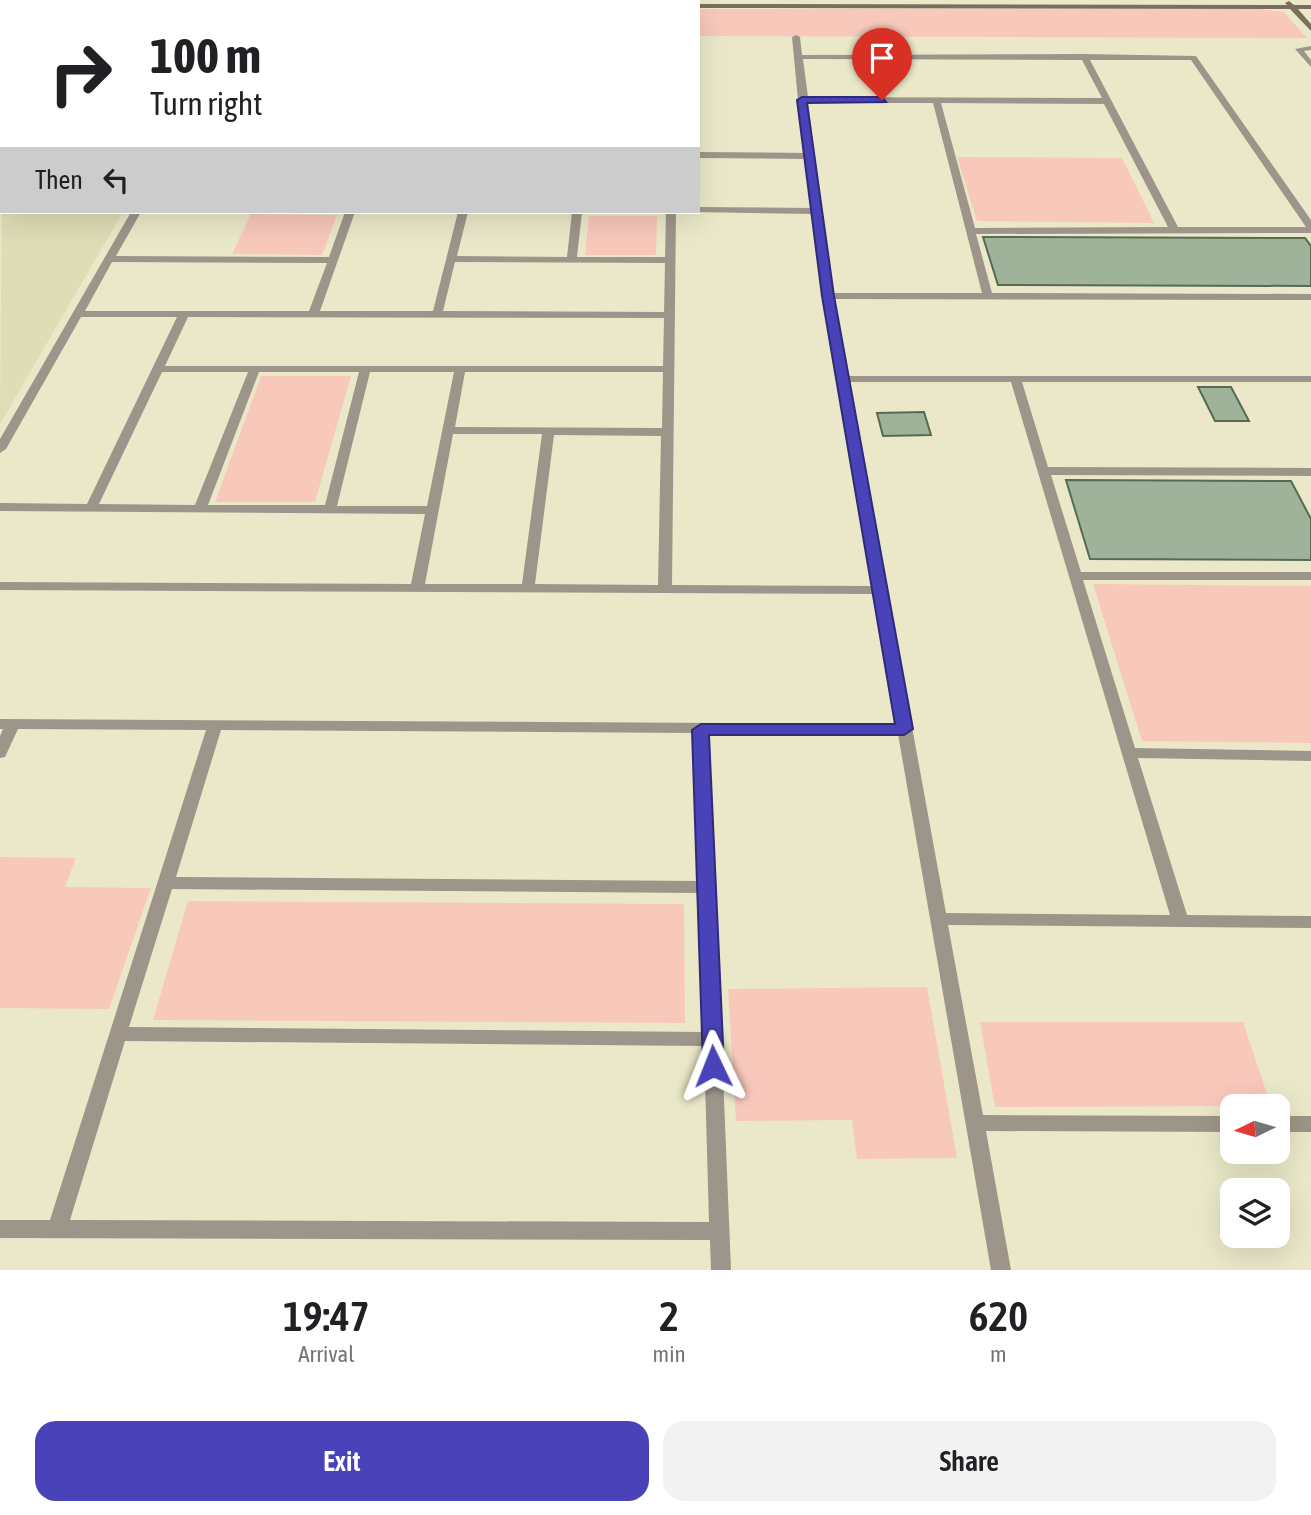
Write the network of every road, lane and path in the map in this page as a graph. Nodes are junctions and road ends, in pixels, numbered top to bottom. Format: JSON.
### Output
{"nodes":[{"id":1,"x":1267,"y":0,"type":"edge"},
{"id":2,"x":1004,"y":3,"type":"edge"},
{"id":3,"x":1311,"y":3,"type":"edge"},
{"id":4,"x":1289,"y":4,"type":"edge"},
{"id":5,"x":700,"y":6,"type":"edge"},
{"id":6,"x":1311,"y":29,"type":"edge"},
{"id":7,"x":796,"y":37,"type":"dead end"},
{"id":8,"x":1311,"y":48,"type":"edge"},
{"id":9,"x":798,"y":57,"type":"junction"},
{"id":10,"x":1084,"y":57,"type":"junction"},
{"id":11,"x":1311,"y":65,"type":"edge"},
{"id":12,"x":802,"y":100,"type":"junction"},
{"id":13,"x":936,"y":100,"type":"junction"},
{"id":14,"x":1107,"y":100,"type":"junction"},
{"id":15,"x":700,"y":155,"type":"edge"},
{"id":16,"x":808,"y":156,"type":"junction"},
{"id":17,"x":700,"y":210,"type":"edge"},
{"id":18,"x":815,"y":211,"type":"junction"},
{"id":19,"x":135,"y":214,"type":"edge"},
{"id":20,"x":349,"y":214,"type":"edge"},
{"id":21,"x":462,"y":214,"type":"edge"},
{"id":22,"x":578,"y":214,"type":"edge"},
{"id":23,"x":671,"y":214,"type":"edge"},
{"id":24,"x":1311,"y":229,"type":"edge"},
{"id":25,"x":1174,"y":230,"type":"junction"},
{"id":26,"x":969,"y":231,"type":"junction"},
{"id":27,"x":109,"y":259,"type":"junction"},
{"id":28,"x":451,"y":259,"type":"junction"},
{"id":29,"x":333,"y":260,"type":"junction"},
{"id":30,"x":572,"y":260,"type":"junction"},
{"id":31,"x":670,"y":260,"type":"junction"},
{"id":32,"x":828,"y":296,"type":"junction"},
{"id":33,"x":988,"y":296,"type":"junction"},
{"id":34,"x":1311,"y":297,"type":"edge"},
{"id":35,"x":77,"y":314,"type":"junction"},
{"id":36,"x":184,"y":314,"type":"junction"},
{"id":37,"x":313,"y":314,"type":"junction"},
{"id":38,"x":437,"y":315,"type":"junction"},
{"id":39,"x":669,"y":315,"type":"junction"},
{"id":40,"x":158,"y":369,"type":"junction"},
{"id":41,"x":255,"y":369,"type":"junction"},
{"id":42,"x":365,"y":369,"type":"junction"},
{"id":43,"x":460,"y":369,"type":"junction"},
{"id":44,"x":668,"y":369,"type":"junction"},
{"id":45,"x":1015,"y":378,"type":"junction"},
{"id":46,"x":844,"y":379,"type":"junction"},
{"id":47,"x":1311,"y":379,"type":"edge"},
{"id":48,"x":448,"y":430,"type":"junction"},
{"id":49,"x":548,"y":431,"type":"junction"},
{"id":50,"x":668,"y":432,"type":"junction"},
{"id":51,"x":0,"y":449,"type":"edge"},
{"id":52,"x":1043,"y":471,"type":"junction"},
{"id":53,"x":1308,"y":472,"type":"edge"},
{"id":54,"x":1311,"y":485,"type":"edge"},
{"id":55,"x":0,"y":507,"type":"edge"},
{"id":56,"x":91,"y":508,"type":"junction"},
{"id":57,"x":200,"y":509,"type":"junction"},
{"id":58,"x":330,"y":509,"type":"junction"},
{"id":59,"x":432,"y":510,"type":"junction"},
{"id":60,"x":1075,"y":576,"type":"junction"},
{"id":61,"x":1311,"y":576,"type":"edge"},
{"id":62,"x":0,"y":586,"type":"edge"},
{"id":63,"x":416,"y":588,"type":"junction"},
{"id":64,"x":528,"y":588,"type":"junction"},
{"id":65,"x":665,"y":589,"type":"junction"},
{"id":66,"x":881,"y":590,"type":"junction"},
{"id":67,"x":6,"y":724,"type":"edge"},
{"id":68,"x":215,"y":725,"type":"junction"},
{"id":69,"x":904,"y":729,"type":"junction"},
{"id":70,"x":701,"y":730,"type":"junction"},
{"id":71,"x":0,"y":753,"type":"edge"},
{"id":72,"x":1129,"y":753,"type":"junction"},
{"id":73,"x":1311,"y":756,"type":"edge"},
{"id":74,"x":164,"y":883,"type":"junction"},
{"id":75,"x":706,"y":887,"type":"junction"},
{"id":76,"x":938,"y":919,"type":"junction"},
{"id":77,"x":1180,"y":921,"type":"junction"},
{"id":78,"x":1311,"y":922,"type":"edge"},
{"id":79,"x":118,"y":1034,"type":"junction"},
{"id":80,"x":712,"y":1039,"type":"junction"},
{"id":81,"x":975,"y":1123,"type":"junction"},
{"id":82,"x":1220,"y":1124,"type":"edge"},
{"id":83,"x":1290,"y":1124,"type":"edge"},
{"id":84,"x":1311,"y":1124,"type":"edge"},
{"id":85,"x":0,"y":1229,"type":"edge"},
{"id":86,"x":57,"y":1229,"type":"junction"},
{"id":87,"x":720,"y":1231,"type":"junction"},
{"id":88,"x":721,"y":1270,"type":"edge"},
{"id":89,"x":1001,"y":1270,"type":"edge"}],
"edges":[{"from":1,"to":4,"type":"street"},
{"from":2,"to":4,"type":"street"},
{"from":2,"to":5,"type":"street"},
{"from":3,"to":4,"type":"street"},
{"from":4,"to":6,"type":"street"},
{"from":7,"to":9,"type":"street"},
{"from":8,"to":11,"type":"street"},
{"from":9,"to":10,"type":"street"},
{"from":9,"to":12,"type":"street"},
{"from":10,"to":14,"type":"street"},
{"from":10,"to":24,"type":"street"},
{"from":12,"to":13,"type":"street"},
{"from":12,"to":16,"type":"street"},
{"from":13,"to":14,"type":"street"},
{"from":13,"to":26,"type":"street"},
{"from":14,"to":25,"type":"street"},
{"from":15,"to":16,"type":"street"},
{"from":16,"to":18,"type":"street"},
{"from":17,"to":18,"type":"street"},
{"from":18,"to":32,"type":"street"},
{"from":19,"to":27,"type":"street"},
{"from":20,"to":29,"type":"street"},
{"from":21,"to":28,"type":"street"},
{"from":22,"to":30,"type":"street"},
{"from":23,"to":31,"type":"street"},
{"from":24,"to":25,"type":"street"},
{"from":25,"to":26,"type":"street"},
{"from":26,"to":33,"type":"street"},
{"from":27,"to":29,"type":"street"},
{"from":27,"to":35,"type":"street"},
{"from":28,"to":30,"type":"street"},
{"from":28,"to":38,"type":"street"},
{"from":29,"to":37,"type":"street"},
{"from":30,"to":31,"type":"street"},
{"from":31,"to":39,"type":"street"},
{"from":32,"to":33,"type":"street"},
{"from":32,"to":46,"type":"street"},
{"from":33,"to":34,"type":"street"},
{"from":35,"to":36,"type":"street"},
{"from":35,"to":51,"type":"street"},
{"from":36,"to":37,"type":"street"},
{"from":36,"to":40,"type":"street"},
{"from":37,"to":38,"type":"street"},
{"from":38,"to":39,"type":"street"},
{"from":39,"to":44,"type":"street"},
{"from":40,"to":41,"type":"street"},
{"from":40,"to":56,"type":"street"},
{"from":41,"to":42,"type":"street"},
{"from":41,"to":57,"type":"street"},
{"from":42,"to":43,"type":"street"},
{"from":42,"to":58,"type":"street"},
{"from":43,"to":44,"type":"street"},
{"from":43,"to":48,"type":"street"},
{"from":44,"to":50,"type":"street"},
{"from":45,"to":46,"type":"street"},
{"from":45,"to":47,"type":"street"},
{"from":45,"to":52,"type":"street"},
{"from":46,"to":66,"type":"street"},
{"from":48,"to":49,"type":"street"},
{"from":48,"to":59,"type":"street"},
{"from":49,"to":50,"type":"street"},
{"from":49,"to":64,"type":"street"},
{"from":50,"to":65,"type":"street"},
{"from":52,"to":53,"type":"street"},
{"from":52,"to":60,"type":"street"},
{"from":53,"to":54,"type":"street"},
{"from":55,"to":56,"type":"street"},
{"from":56,"to":57,"type":"street"},
{"from":57,"to":58,"type":"street"},
{"from":58,"to":59,"type":"street"},
{"from":59,"to":63,"type":"street"},
{"from":60,"to":61,"type":"street"},
{"from":60,"to":72,"type":"street"},
{"from":62,"to":63,"type":"street"},
{"from":63,"to":64,"type":"street"},
{"from":64,"to":65,"type":"street"},
{"from":65,"to":66,"type":"street"},
{"from":66,"to":69,"type":"street"},
{"from":67,"to":68,"type":"street"},
{"from":67,"to":71,"type":"street"},
{"from":68,"to":70,"type":"street"},
{"from":68,"to":74,"type":"street"},
{"from":69,"to":70,"type":"street"},
{"from":69,"to":76,"type":"street"},
{"from":70,"to":75,"type":"street"},
{"from":72,"to":73,"type":"street"},
{"from":72,"to":77,"type":"street"},
{"from":74,"to":75,"type":"street"},
{"from":74,"to":79,"type":"street"},
{"from":75,"to":80,"type":"street"},
{"from":76,"to":77,"type":"street"},
{"from":76,"to":81,"type":"street"},
{"from":77,"to":78,"type":"street"},
{"from":79,"to":80,"type":"street"},
{"from":79,"to":86,"type":"street"},
{"from":80,"to":87,"type":"street"},
{"from":81,"to":82,"type":"street"},
{"from":81,"to":89,"type":"street"},
{"from":83,"to":84,"type":"street"},
{"from":85,"to":86,"type":"street"},
{"from":86,"to":87,"type":"street"},
{"from":87,"to":88,"type":"street"}]}
